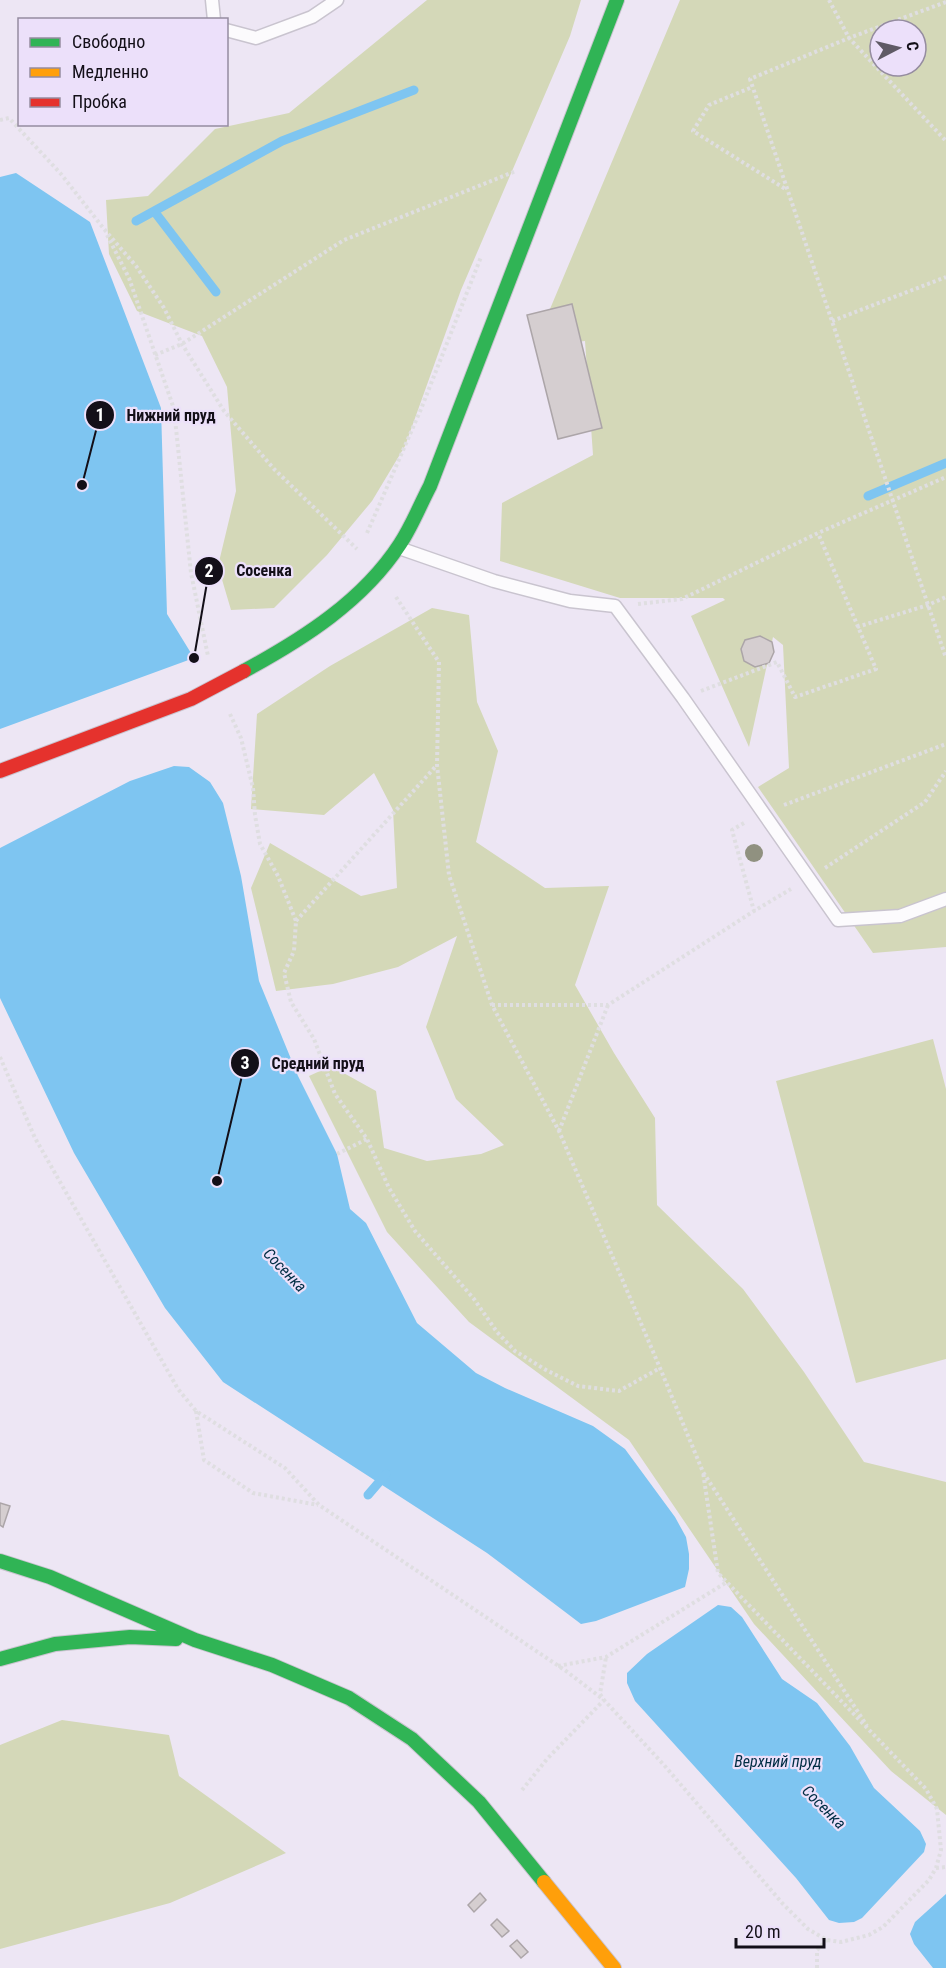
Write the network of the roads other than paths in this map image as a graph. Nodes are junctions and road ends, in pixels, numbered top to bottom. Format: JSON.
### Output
{"nodes":[{"id":1,"x":212,"y":0,"type":"edge"},
{"id":2,"x":337,"y":0,"type":"edge"},
{"id":3,"x":617,"y":0,"type":"edge"},
{"id":4,"x":214,"y":18,"type":"edge"},
{"id":5,"x":228,"y":31,"type":"edge"},
{"id":6,"x":398,"y":548,"type":"junction"},
{"id":7,"x":0,"y":771,"type":"edge"},
{"id":8,"x":946,"y":899,"type":"edge"},
{"id":9,"x":0,"y":1561,"type":"edge"},
{"id":10,"x":195,"y":1640,"type":"junction"},
{"id":11,"x":0,"y":1659,"type":"edge"},
{"id":12,"x":614,"y":1968,"type":"edge"}],
"edges":[{"from":1,"to":4,"type":"lane"},
{"from":2,"to":5,"type":"lane"},
{"from":3,"to":6,"type":"street"},
{"from":6,"to":7,"type":"street"},
{"from":6,"to":8,"type":"lane"},
{"from":9,"to":10,"type":"street"},
{"from":10,"to":11,"type":"street"},
{"from":10,"to":12,"type":"street"}]}
